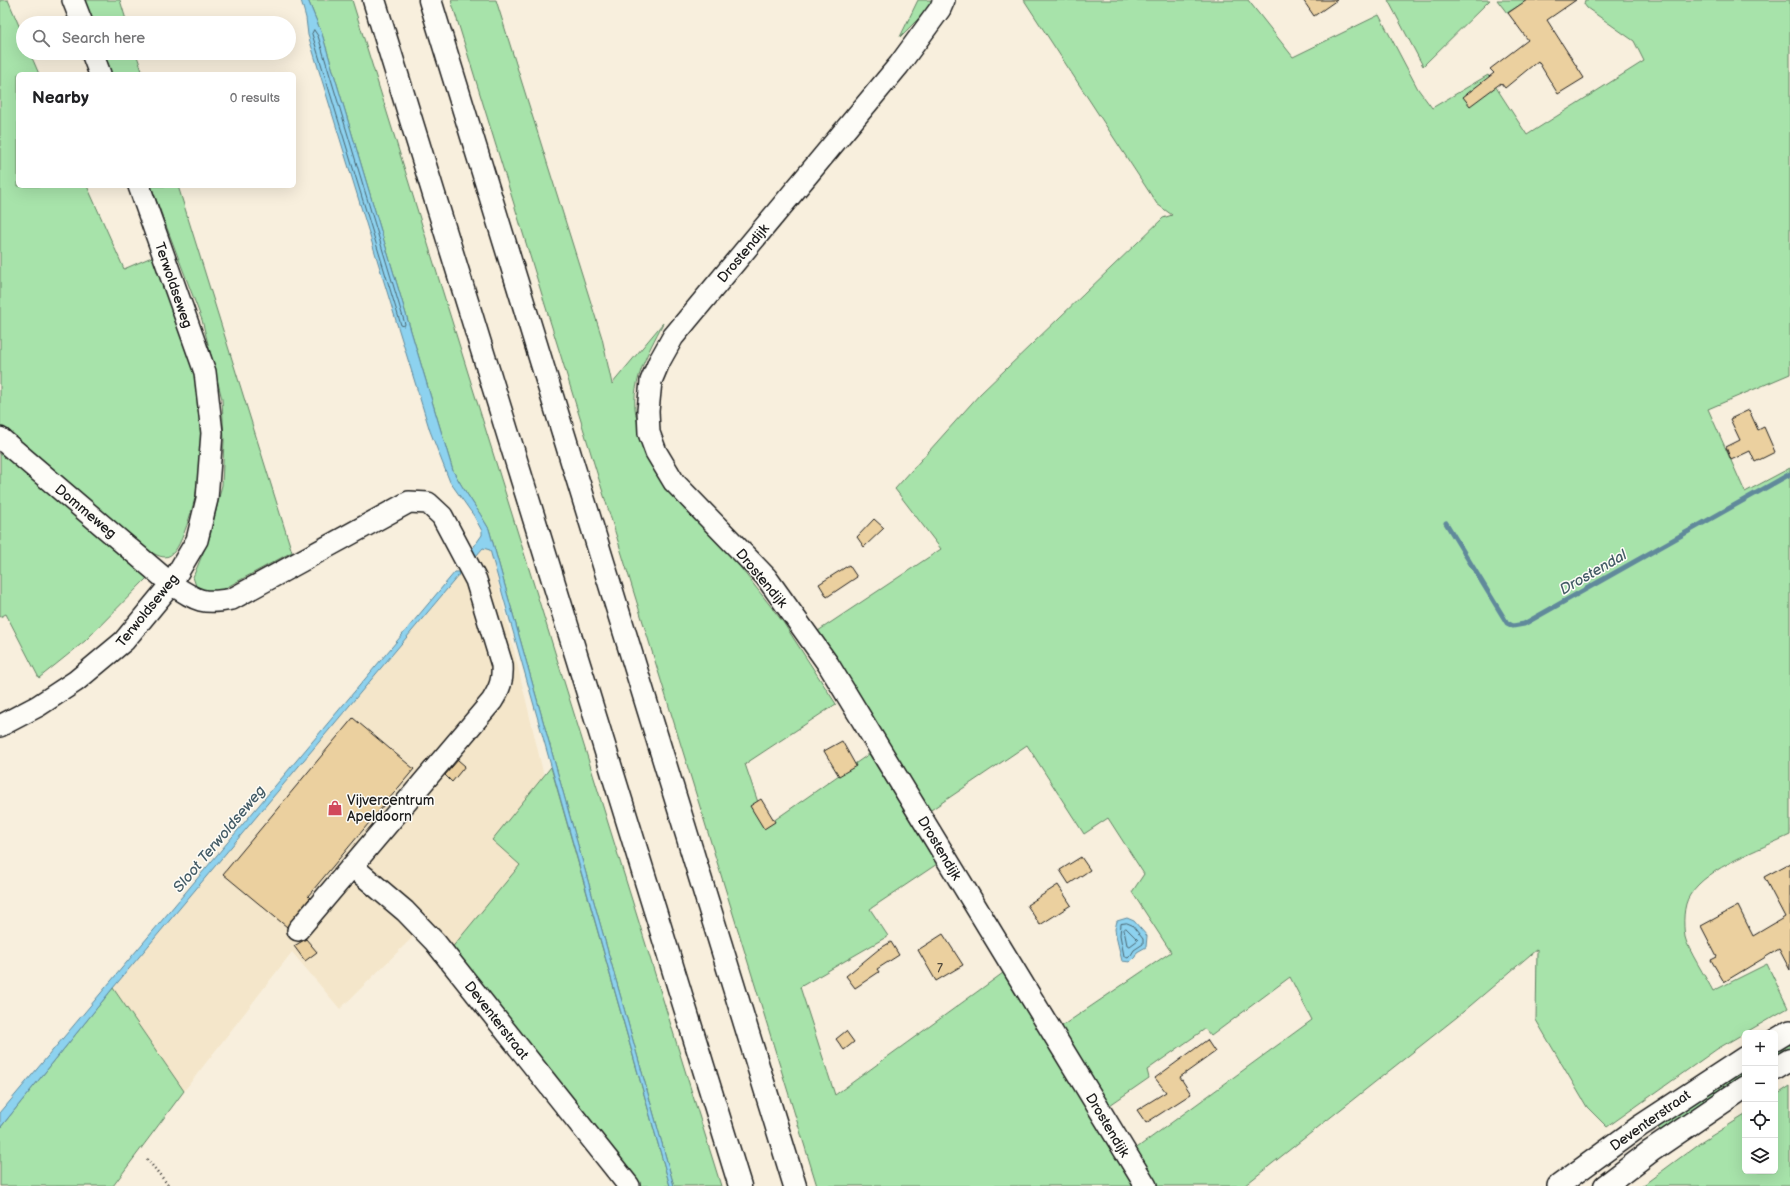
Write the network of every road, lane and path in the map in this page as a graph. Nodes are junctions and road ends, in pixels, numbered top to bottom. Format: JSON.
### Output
{"nodes":[{"id":1,"x":74,"y":0,"type":"edge"},
{"id":2,"x":374,"y":0,"type":"edge"},
{"id":3,"x":430,"y":0,"type":"edge"},
{"id":4,"x":944,"y":0,"type":"edge"},
{"id":5,"x":80,"y":16,"type":"edge"},
{"id":6,"x":95,"y":60,"type":"edge"},
{"id":7,"x":99,"y":72,"type":"edge"},
{"id":8,"x":140,"y":188,"type":"edge"},
{"id":9,"x":0,"y":438,"type":"edge"},
{"id":10,"x":171,"y":584,"type":"junction"},
{"id":11,"x":0,"y":726,"type":"edge"},
{"id":12,"x":353,"y":867,"type":"junction"},
{"id":13,"x":298,"y":930,"type":"dead end"},
{"id":14,"x":1790,"y":1031,"type":"edge"},
{"id":15,"x":1778,"y":1038,"type":"edge"},
{"id":16,"x":1742,"y":1059,"type":"edge"},
{"id":17,"x":1790,"y":1060,"type":"edge"},
{"id":18,"x":1778,"y":1067,"type":"edge"},
{"id":19,"x":1742,"y":1089,"type":"edge"},
{"id":20,"x":147,"y":1159,"type":"dead end"},
{"id":21,"x":169,"y":1186,"type":"edge"},
{"id":22,"x":629,"y":1186,"type":"edge"},
{"id":23,"x":740,"y":1186,"type":"edge"},
{"id":24,"x":795,"y":1186,"type":"edge"},
{"id":25,"x":1146,"y":1186,"type":"edge"},
{"id":26,"x":1558,"y":1186,"type":"edge"},
{"id":27,"x":1605,"y":1186,"type":"edge"}],
"edges":[{"from":1,"to":5,"type":"street"},
{"from":2,"to":23,"type":"main road"},
{"from":3,"to":24,"type":"main road"},
{"from":4,"to":25,"type":"street","name":"Drostendijk"},
{"from":6,"to":7,"type":"street"},
{"from":8,"to":10,"type":"street","name":"Terwoldseweg"},
{"from":9,"to":10,"type":"street","name":"Dommeweg"},
{"from":10,"to":11,"type":"street","name":"Terwoldseweg"},
{"from":10,"to":12,"type":"street","name":"Dommeweg"},
{"from":12,"to":13,"type":"street","name":"Dommeweg"},
{"from":12,"to":22,"type":"street","name":"Deventerstraat"},
{"from":14,"to":15,"type":"street"},
{"from":16,"to":26,"type":"street","name":"Deventerstraat"},
{"from":17,"to":18,"type":"main road"},
{"from":19,"to":27,"type":"main road","name":"Deventerstraat"},
{"from":20,"to":21,"type":"path"}]}
